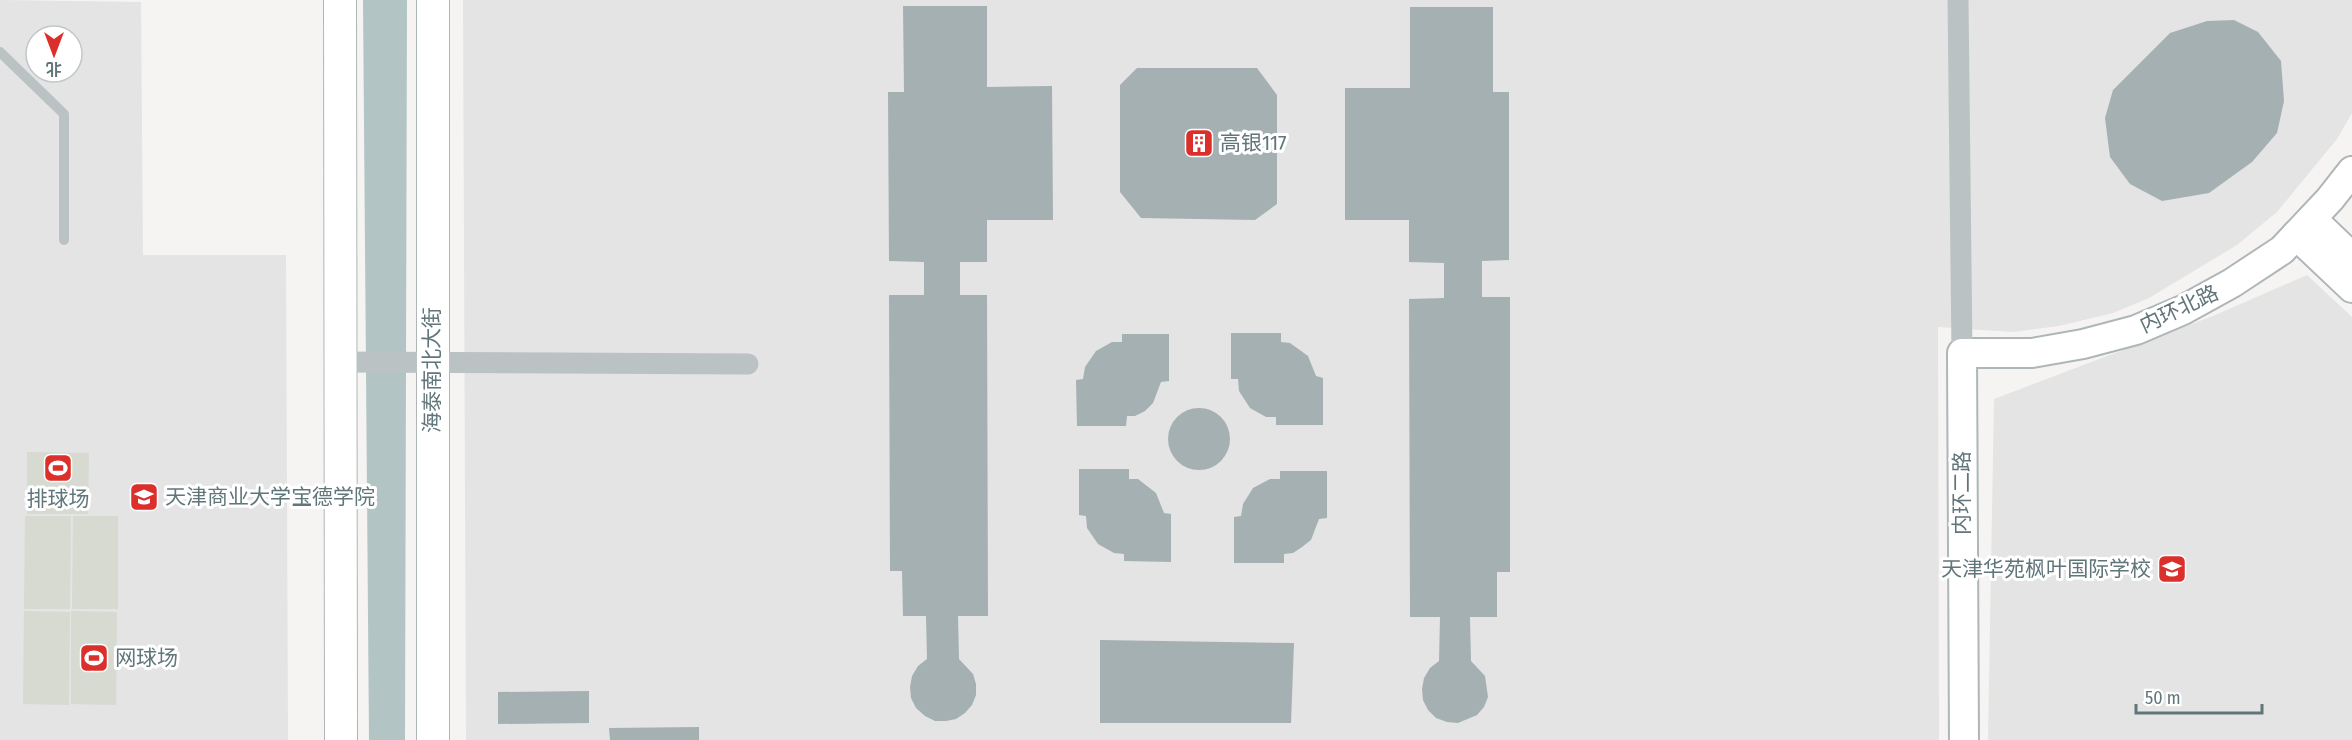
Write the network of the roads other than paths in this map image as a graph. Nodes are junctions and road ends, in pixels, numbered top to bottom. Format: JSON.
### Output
{"nodes":[{"id":1,"x":340,"y":0,"type":"edge"},
{"id":2,"x":433,"y":0,"type":"edge"},
{"id":3,"x":1958,"y":0,"type":"edge"},
{"id":4,"x":0,"y":52,"type":"edge"},
{"id":5,"x":2352,"y":171,"type":"edge"},
{"id":6,"x":2304,"y":227,"type":"junction"},
{"id":7,"x":64,"y":240,"type":"dead end"},
{"id":8,"x":2352,"y":256,"type":"edge"},
{"id":9,"x":2352,"y":288,"type":"edge"},
{"id":10,"x":1962,"y":353,"type":"junction"},
{"id":11,"x":424,"y":361,"type":"junction"},
{"id":12,"x":346,"y":362,"type":"junction"},
{"id":13,"x":748,"y":364,"type":"dead end"},
{"id":14,"x":341,"y":740,"type":"edge"},
{"id":15,"x":433,"y":740,"type":"edge"},
{"id":16,"x":1964,"y":740,"type":"edge"}],
"edges":[{"from":1,"to":12,"type":"main road"},
{"from":2,"to":11,"type":"main road","name":"海泰南北大街"},
{"from":3,"to":10,"type":"street"},
{"from":4,"to":7,"type":"lane"},
{"from":5,"to":6,"type":"street","name":"内环北路"},
{"from":6,"to":8,"type":"street"},
{"from":6,"to":9,"type":"street"},
{"from":6,"to":10,"type":"street","name":"内环北路"},
{"from":10,"to":16,"type":"street","name":"内环二路"},
{"from":11,"to":12,"type":"street"},
{"from":11,"to":13,"type":"street"},
{"from":11,"to":15,"type":"main road","name":"海泰南北大街"},
{"from":12,"to":14,"type":"main road"}]}
